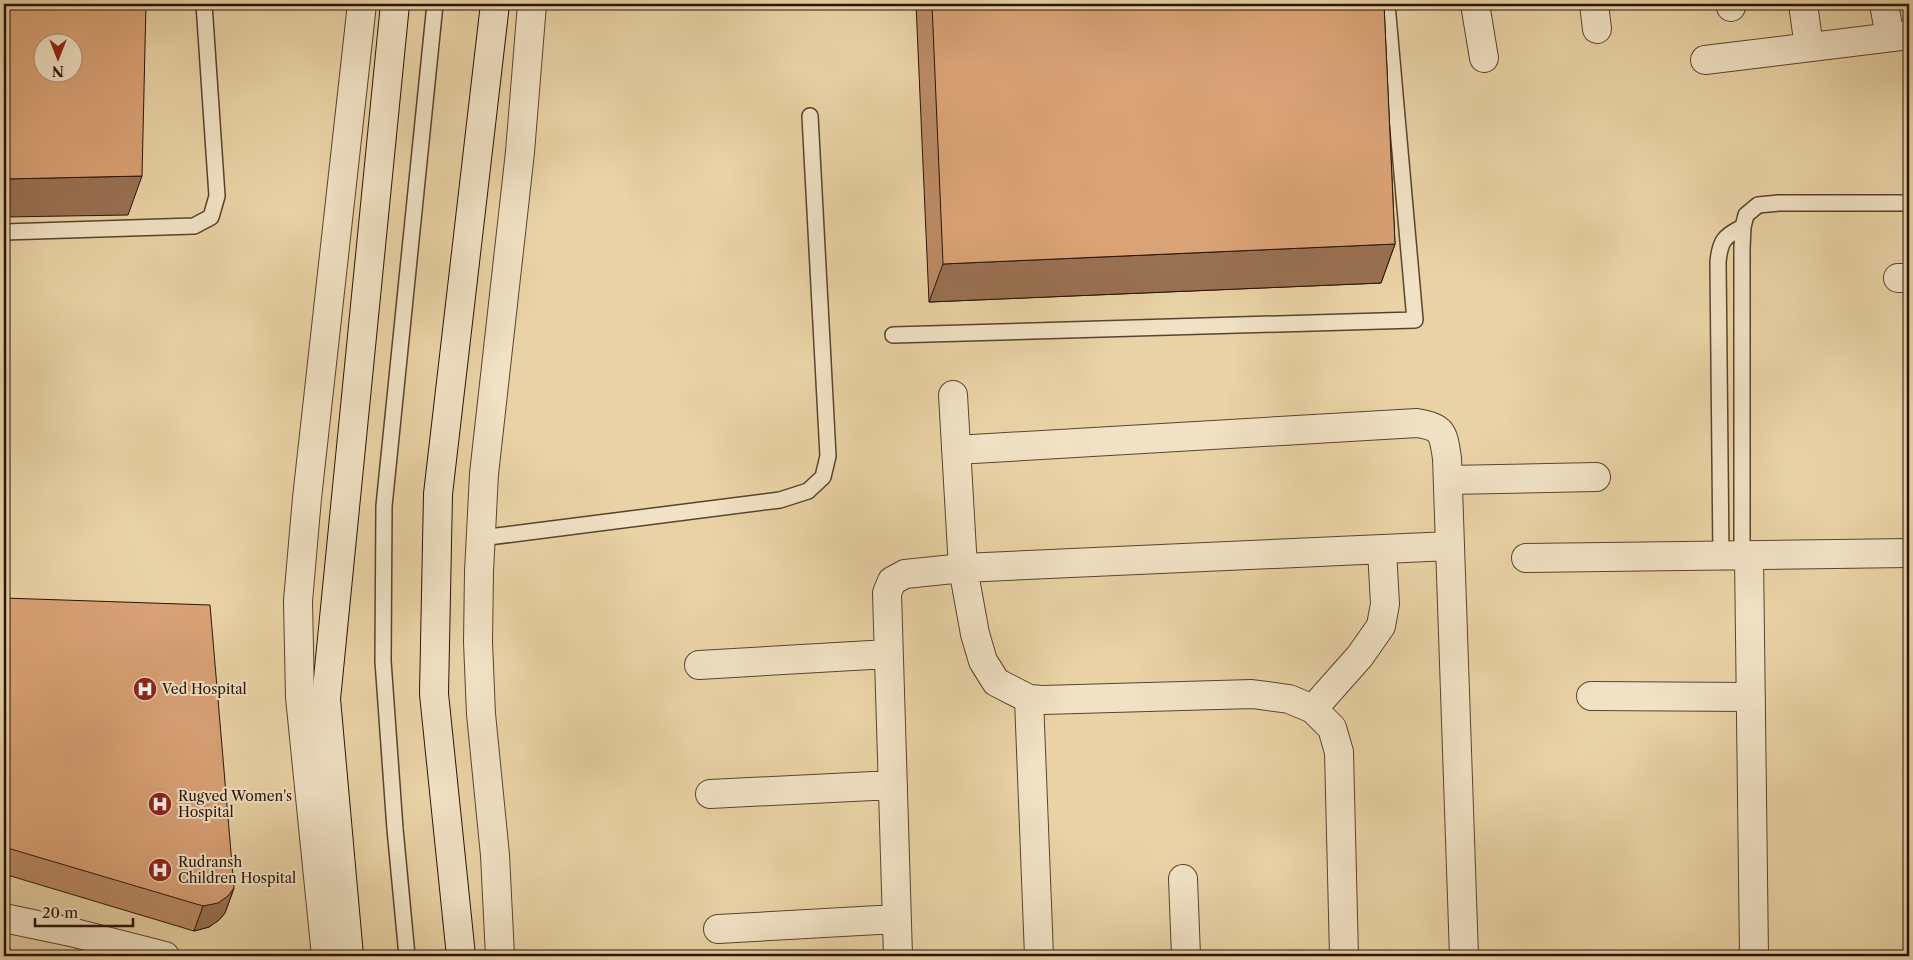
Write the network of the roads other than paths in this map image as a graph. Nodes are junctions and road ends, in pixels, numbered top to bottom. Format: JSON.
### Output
{"nodes":[{"id":1,"x":204,"y":4,"type":"edge"},
{"id":2,"x":362,"y":4,"type":"edge"},
{"id":3,"x":395,"y":4,"type":"edge"},
{"id":4,"x":435,"y":4,"type":"edge"},
{"id":5,"x":495,"y":4,"type":"edge"},
{"id":6,"x":532,"y":4,"type":"edge"},
{"id":7,"x":1387,"y":4,"type":"edge"},
{"id":8,"x":1475,"y":4,"type":"edge"},
{"id":9,"x":1803,"y":4,"type":"edge"},
{"id":10,"x":1884,"y":4,"type":"edge"},
{"id":11,"x":1900,"y":36,"type":"edge"},
{"id":12,"x":1809,"y":47,"type":"junction"},
{"id":13,"x":1484,"y":58,"type":"dead end"},
{"id":14,"x":1705,"y":60,"type":"dead end"},
{"id":15,"x":810,"y":116,"type":"dead end"},
{"id":16,"x":1901,"y":203,"type":"dead end"},
{"id":17,"x":1743,"y":227,"type":"junction"},
{"id":18,"x":4,"y":232,"type":"edge"},
{"id":19,"x":893,"y":335,"type":"dead end"},
{"id":20,"x":953,"y":394,"type":"dead end"},
{"id":21,"x":956,"y":450,"type":"junction"},
{"id":22,"x":1596,"y":478,"type":"dead end"},
{"id":23,"x":1448,"y":480,"type":"junction"},
{"id":24,"x":481,"y":538,"type":"junction"},
{"id":25,"x":1450,"y":546,"type":"junction"},
{"id":26,"x":1382,"y":550,"type":"junction"},
{"id":27,"x":1909,"y":553,"type":"edge"},
{"id":28,"x":1738,"y":556,"type":"junction"},
{"id":29,"x":1526,"y":558,"type":"dead end"},
{"id":30,"x":963,"y":568,"type":"junction"},
{"id":31,"x":888,"y":654,"type":"junction"},
{"id":32,"x":699,"y":665,"type":"dead end"},
{"id":33,"x":1591,"y":696,"type":"dead end"},
{"id":34,"x":1751,"y":698,"type":"junction"},
{"id":35,"x":1029,"y":699,"type":"junction"},
{"id":36,"x":1313,"y":709,"type":"junction"},
{"id":37,"x":892,"y":785,"type":"junction"},
{"id":38,"x":710,"y":794,"type":"dead end"},
{"id":39,"x":1183,"y":879,"type":"dead end"},
{"id":40,"x":4,"y":918,"type":"edge"},
{"id":41,"x":896,"y":919,"type":"junction"},
{"id":42,"x":718,"y":929,"type":"dead end"},
{"id":43,"x":165,"y":956,"type":"edge"},
{"id":44,"x":326,"y":956,"type":"edge"},
{"id":45,"x":349,"y":956,"type":"edge"},
{"id":46,"x":407,"y":956,"type":"edge"},
{"id":47,"x":461,"y":956,"type":"edge"},
{"id":48,"x":500,"y":956,"type":"edge"},
{"id":49,"x":898,"y":956,"type":"edge"},
{"id":50,"x":1039,"y":956,"type":"edge"},
{"id":51,"x":1186,"y":956,"type":"edge"},
{"id":52,"x":1344,"y":956,"type":"edge"},
{"id":53,"x":1464,"y":956,"type":"edge"},
{"id":54,"x":1754,"y":956,"type":"edge"}],
"edges":[{"from":1,"to":18,"type":"lane"},
{"from":2,"to":44,"type":"street"},
{"from":3,"to":45,"type":"street"},
{"from":4,"to":46,"type":"lane"},
{"from":5,"to":47,"type":"street"},
{"from":6,"to":24,"type":"street"},
{"from":7,"to":19,"type":"lane"},
{"from":8,"to":13,"type":"street"},
{"from":9,"to":12,"type":"street"},
{"from":10,"to":11,"type":"street"},
{"from":11,"to":12,"type":"street"},
{"from":12,"to":14,"type":"street"},
{"from":15,"to":24,"type":"lane"},
{"from":16,"to":17,"type":"lane"},
{"from":17,"to":28,"type":"lane"},
{"from":17,"to":28,"type":"lane"},
{"from":20,"to":21,"type":"street"},
{"from":21,"to":23,"type":"street"},
{"from":21,"to":30,"type":"street"},
{"from":22,"to":23,"type":"street"},
{"from":23,"to":25,"type":"street"},
{"from":24,"to":48,"type":"street"},
{"from":25,"to":26,"type":"street"},
{"from":25,"to":53,"type":"street"},
{"from":26,"to":30,"type":"street"},
{"from":26,"to":36,"type":"street"},
{"from":27,"to":28,"type":"street"},
{"from":28,"to":29,"type":"street"},
{"from":28,"to":34,"type":"street"},
{"from":30,"to":31,"type":"street"},
{"from":30,"to":35,"type":"street"},
{"from":31,"to":32,"type":"street"},
{"from":31,"to":37,"type":"street"},
{"from":33,"to":34,"type":"street"},
{"from":34,"to":54,"type":"street"},
{"from":35,"to":36,"type":"street"},
{"from":35,"to":50,"type":"street"},
{"from":36,"to":52,"type":"street"},
{"from":37,"to":38,"type":"street"},
{"from":37,"to":41,"type":"street"},
{"from":39,"to":51,"type":"street"},
{"from":40,"to":43,"type":"street"},
{"from":41,"to":42,"type":"street"},
{"from":41,"to":49,"type":"street"}]}
